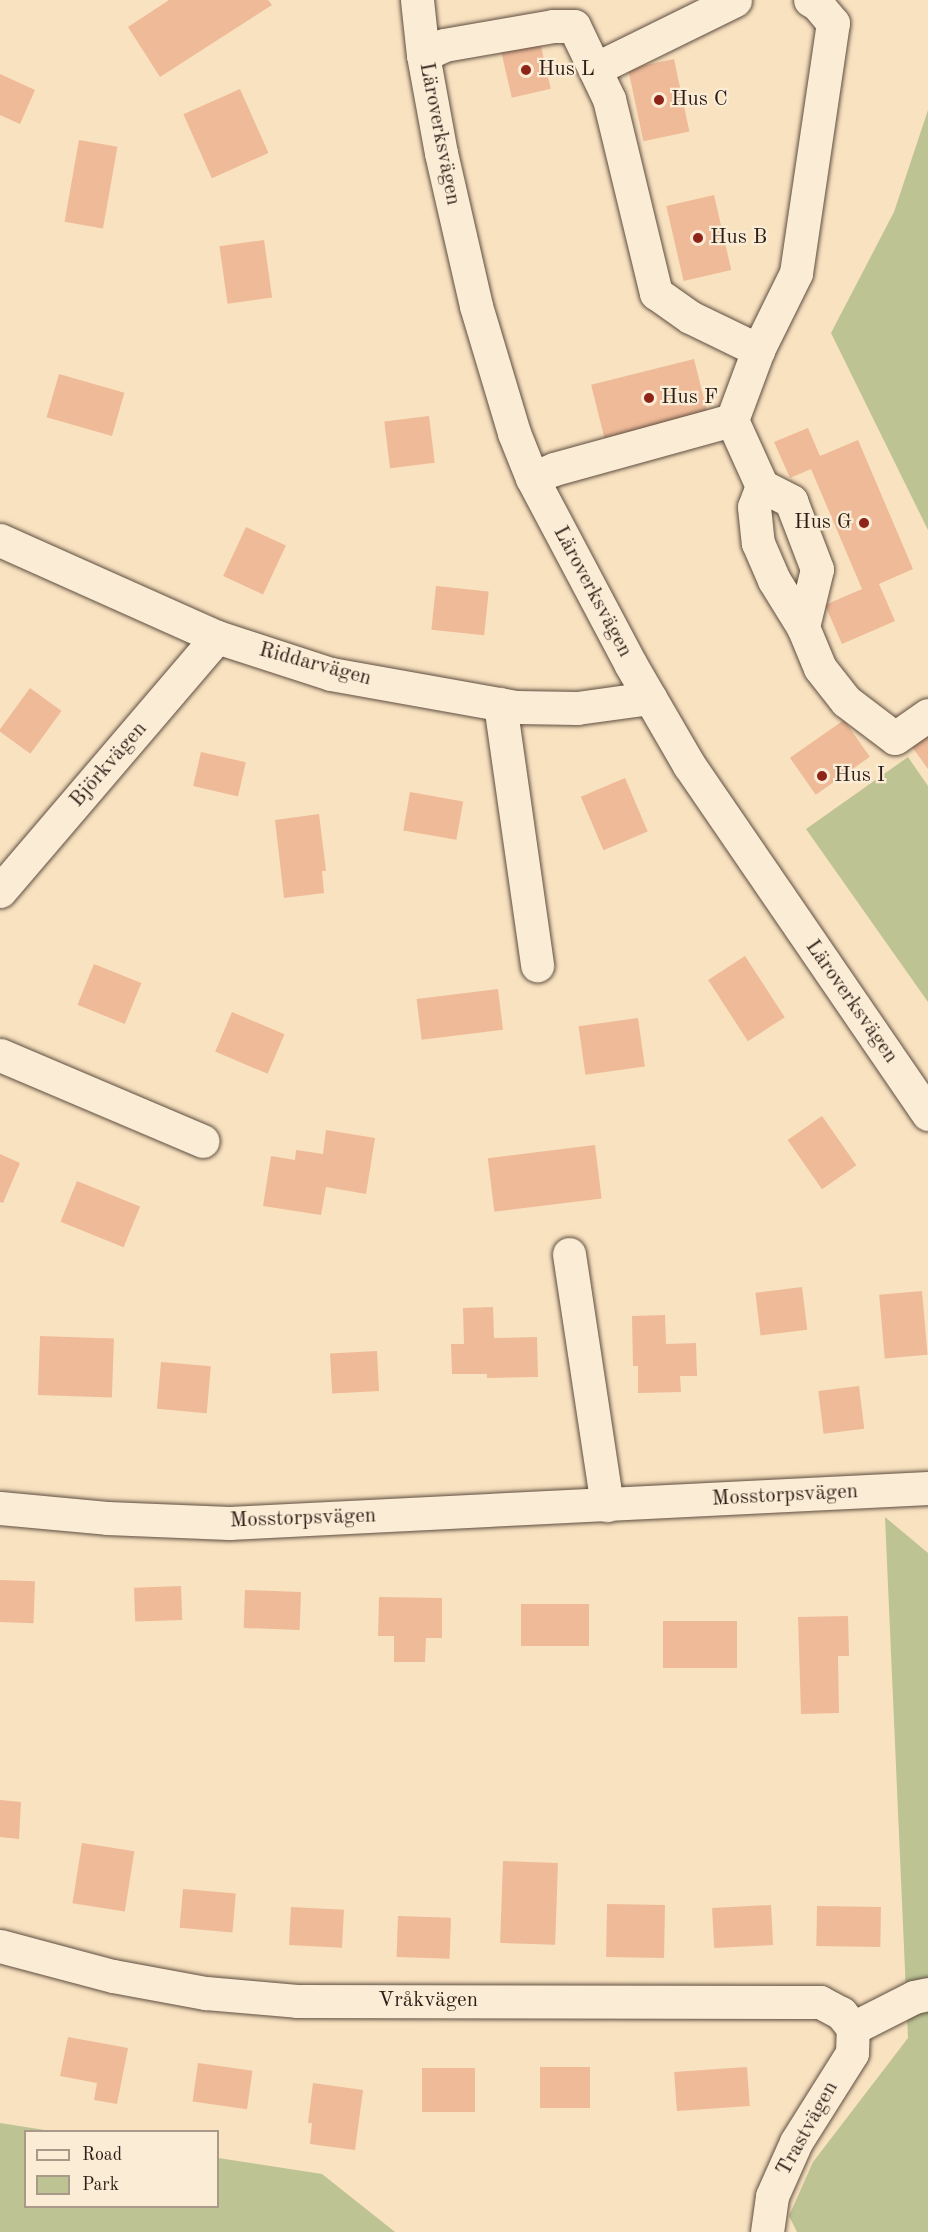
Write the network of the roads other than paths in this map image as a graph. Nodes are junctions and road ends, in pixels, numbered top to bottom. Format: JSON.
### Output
{"nodes":[{"id":1,"x":417,"y":0,"type":"edge"},
{"id":2,"x":810,"y":0,"type":"edge"},
{"id":3,"x":718,"y":3,"type":"edge"},
{"id":4,"x":552,"y":13,"type":"edge"},
{"id":5,"x":423,"y":55,"type":"junction"},
{"id":6,"x":595,"y":69,"type":"junction"},
{"id":7,"x":758,"y":350,"type":"junction"},
{"id":8,"x":732,"y":420,"type":"junction"},
{"id":9,"x":532,"y":478,"type":"junction"},
{"id":10,"x":762,"y":486,"type":"junction"},
{"id":11,"x":0,"y":540,"type":"edge"},
{"id":12,"x":803,"y":627,"type":"junction"},
{"id":13,"x":217,"y":637,"type":"junction"},
{"id":14,"x":650,"y":698,"type":"junction"},
{"id":15,"x":500,"y":704,"type":"junction"},
{"id":16,"x":928,"y":715,"type":"edge"},
{"id":17,"x":0,"y":891,"type":"edge"},
{"id":18,"x":537,"y":965,"type":"dead end"},
{"id":19,"x":0,"y":1055,"type":"edge"},
{"id":20,"x":926,"y":1105,"type":"edge"},
{"id":21,"x":202,"y":1141,"type":"dead end"},
{"id":22,"x":569,"y":1254,"type":"dead end"},
{"id":23,"x":928,"y":1488,"type":"edge"},
{"id":24,"x":607,"y":1504,"type":"junction"},
{"id":25,"x":0,"y":1508,"type":"edge"},
{"id":26,"x":0,"y":1946,"type":"edge"},
{"id":27,"x":928,"y":1994,"type":"edge"},
{"id":28,"x":853,"y":2028,"type":"junction"},
{"id":29,"x":767,"y":2232,"type":"edge"}],
"edges":[{"from":1,"to":5,"type":"street","name":"Läroverksvägen"},
{"from":2,"to":7,"type":"street"},
{"from":3,"to":6,"type":"street"},
{"from":4,"to":5,"type":"street"},
{"from":4,"to":6,"type":"street"},
{"from":5,"to":9,"type":"street","name":"Läroverksvägen"},
{"from":6,"to":7,"type":"street"},
{"from":7,"to":8,"type":"street"},
{"from":8,"to":9,"type":"street"},
{"from":8,"to":10,"type":"street"},
{"from":9,"to":14,"type":"street","name":"Läroverksvägen"},
{"from":10,"to":12,"type":"street"},
{"from":10,"to":12,"type":"street"},
{"from":11,"to":13,"type":"street","name":"Riddarvägen"},
{"from":12,"to":16,"type":"street"},
{"from":13,"to":15,"type":"street","name":"Riddarvägen"},
{"from":13,"to":17,"type":"street","name":"Björkvägen"},
{"from":14,"to":15,"type":"street","name":"Riddarvägen"},
{"from":14,"to":20,"type":"street","name":"Läroverksvägen"},
{"from":15,"to":18,"type":"street"},
{"from":19,"to":21,"type":"street"},
{"from":22,"to":24,"type":"street"},
{"from":23,"to":24,"type":"street","name":"Mosstorpsvägen"},
{"from":24,"to":25,"type":"street","name":"Mosstorpsvägen"},
{"from":26,"to":28,"type":"street","name":"Vråkvägen"},
{"from":27,"to":28,"type":"street"},
{"from":28,"to":29,"type":"street","name":"Trastvägen"}]}
